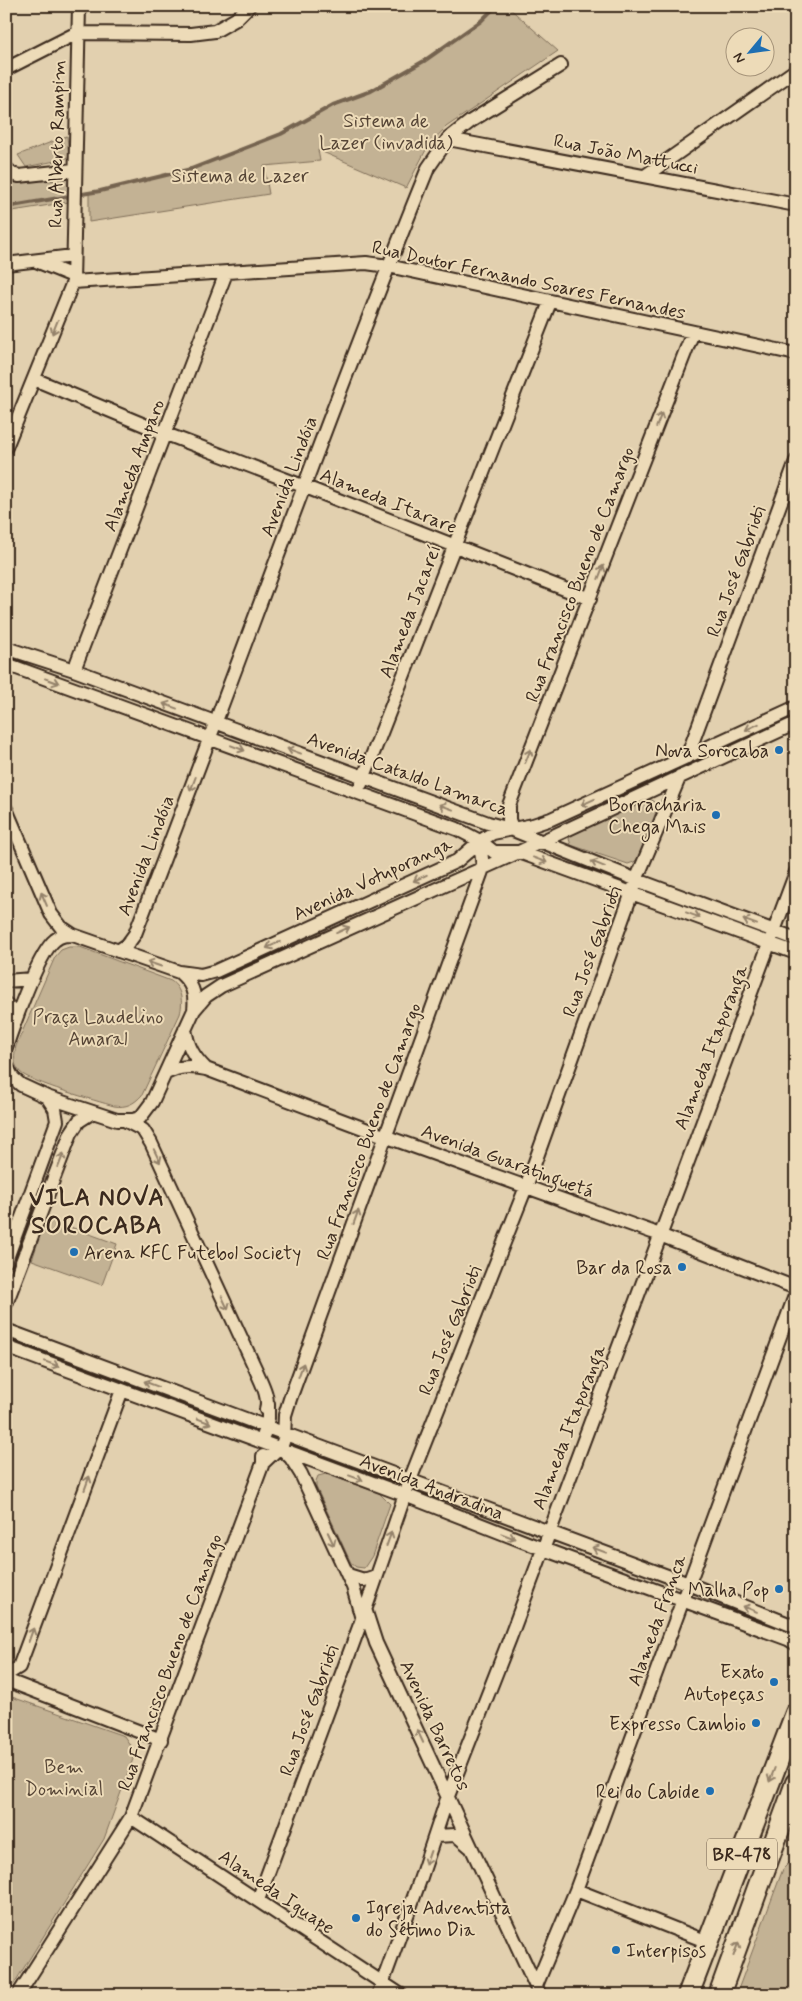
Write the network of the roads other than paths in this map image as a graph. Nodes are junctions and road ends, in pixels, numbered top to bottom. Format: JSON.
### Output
{"nodes":[{"id":1,"x":79,"y":6,"type":"edge"},
{"id":2,"x":249,"y":6,"type":"edge"},
{"id":3,"x":77,"y":33,"type":"junction"},
{"id":4,"x":561,"y":65,"type":"dead end"},
{"id":5,"x":6,"y":69,"type":"edge"},
{"id":6,"x":794,"y":74,"type":"edge"},
{"id":7,"x":448,"y":139,"type":"junction"},
{"id":8,"x":6,"y":168,"type":"edge"},
{"id":9,"x":74,"y":175,"type":"junction"},
{"id":10,"x":645,"y":176,"type":"junction"},
{"id":11,"x":796,"y":206,"type":"edge"},
{"id":12,"x":73,"y":256,"type":"junction"},
{"id":13,"x":34,"y":261,"type":"junction"},
{"id":14,"x":6,"y":264,"type":"edge"},
{"id":15,"x":388,"y":266,"type":"junction"},
{"id":16,"x":226,"y":272,"type":"junction"},
{"id":17,"x":73,"y":279,"type":"junction"},
{"id":18,"x":550,"y":302,"type":"junction"},
{"id":19,"x":693,"y":332,"type":"junction"},
{"id":20,"x":796,"y":354,"type":"edge"},
{"id":21,"x":34,"y":379,"type":"junction"},
{"id":22,"x":166,"y":434,"type":"junction"},
{"id":23,"x":6,"y":448,"type":"edge"},
{"id":24,"x":796,"y":461,"type":"edge"},
{"id":25,"x":303,"y":486,"type":"junction"},
{"id":26,"x":454,"y":546,"type":"junction"},
{"id":27,"x":590,"y":599,"type":"junction"},
{"id":28,"x":6,"y":648,"type":"edge"},
{"id":29,"x":6,"y":664,"type":"edge"},
{"id":30,"x":74,"y":670,"type":"junction"},
{"id":31,"x":796,"y":707,"type":"edge"},
{"id":32,"x":700,"y":722,"type":"junction"},
{"id":33,"x":216,"y":723,"type":"junction"},
{"id":34,"x":796,"y":723,"type":"edge"},
{"id":35,"x":211,"y":738,"type":"junction"},
{"id":36,"x":718,"y":743,"type":"junction"},
{"id":37,"x":687,"y":758,"type":"junction"},
{"id":38,"x":680,"y":776,"type":"junction"},
{"id":39,"x":363,"y":777,"type":"junction"},
{"id":40,"x":357,"y":793,"type":"junction"},
{"id":41,"x":510,"y":801,"type":"junction"},
{"id":42,"x":6,"y":809,"type":"edge"},
{"id":43,"x":539,"y":824,"type":"junction"},
{"id":44,"x":457,"y":829,"type":"junction"},
{"id":45,"x":513,"y":830,"type":"junction"},
{"id":46,"x":565,"y":830,"type":"junction"},
{"id":47,"x":526,"y":835,"type":"junction"},
{"id":48,"x":542,"y":840,"type":"junction"},
{"id":49,"x":480,"y":841,"type":"junction"},
{"id":50,"x":523,"y":850,"type":"junction"},
{"id":51,"x":569,"y":852,"type":"junction"},
{"id":52,"x":464,"y":856,"type":"junction"},
{"id":53,"x":483,"y":868,"type":"junction"},
{"id":54,"x":796,"y":872,"type":"edge"},
{"id":55,"x":637,"y":880,"type":"junction"},
{"id":56,"x":450,"y":882,"type":"junction"},
{"id":57,"x":632,"y":892,"type":"junction"},
{"id":58,"x":472,"y":897,"type":"junction"},
{"id":59,"x":774,"y":930,"type":"junction"},
{"id":60,"x":74,"y":935,"type":"junction"},
{"id":61,"x":796,"y":939,"type":"edge"},
{"id":62,"x":770,"y":943,"type":"junction"},
{"id":63,"x":118,"y":951,"type":"junction"},
{"id":64,"x":796,"y":953,"type":"edge"},
{"id":65,"x":178,"y":972,"type":"junction"},
{"id":66,"x":32,"y":979,"type":"junction"},
{"id":67,"x":6,"y":982,"type":"edge"},
{"id":68,"x":6,"y":1004,"type":"edge"},
{"id":69,"x":194,"y":1010,"type":"junction"},
{"id":70,"x":16,"y":1017,"type":"junction"},
{"id":71,"x":185,"y":1028,"type":"junction"},
{"id":72,"x":6,"y":1047,"type":"edge"},
{"id":73,"x":6,"y":1066,"type":"edge"},
{"id":74,"x":206,"y":1069,"type":"junction"},
{"id":75,"x":166,"y":1073,"type":"junction"},
{"id":76,"x":21,"y":1085,"type":"junction"},
{"id":77,"x":6,"y":1087,"type":"edge"},
{"id":78,"x":47,"y":1097,"type":"junction"},
{"id":79,"x":93,"y":1112,"type":"junction"},
{"id":80,"x":126,"y":1120,"type":"junction"},
{"id":81,"x":386,"y":1137,"type":"junction"},
{"id":82,"x":526,"y":1186,"type":"junction"},
{"id":83,"x":660,"y":1236,"type":"junction"},
{"id":84,"x":6,"y":1261,"type":"edge"},
{"id":85,"x":796,"y":1288,"type":"edge"},
{"id":86,"x":796,"y":1293,"type":"edge"},
{"id":87,"x":6,"y":1304,"type":"edge"},
{"id":88,"x":6,"y":1330,"type":"edge"},
{"id":89,"x":6,"y":1347,"type":"edge"},
{"id":90,"x":262,"y":1385,"type":"junction"},
{"id":91,"x":122,"y":1390,"type":"junction"},
{"id":92,"x":292,"y":1393,"type":"junction"},
{"id":93,"x":268,"y":1404,"type":"junction"},
{"id":94,"x":252,"y":1422,"type":"junction"},
{"id":95,"x":266,"y":1428,"type":"junction"},
{"id":96,"x":284,"y":1433,"type":"junction"},
{"id":97,"x":262,"y":1443,"type":"junction"},
{"id":98,"x":281,"y":1450,"type":"junction"},
{"id":99,"x":263,"y":1463,"type":"junction"},
{"id":100,"x":410,"y":1480,"type":"junction"},
{"id":101,"x":405,"y":1495,"type":"junction"},
{"id":102,"x":549,"y":1532,"type":"junction"},
{"id":103,"x":543,"y":1549,"type":"junction"},
{"id":104,"x":348,"y":1575,"type":"junction"},
{"id":105,"x":376,"y":1576,"type":"junction"},
{"id":106,"x":689,"y":1584,"type":"junction"},
{"id":107,"x":683,"y":1601,"type":"junction"},
{"id":108,"x":364,"y":1614,"type":"junction"},
{"id":109,"x":796,"y":1627,"type":"edge"},
{"id":110,"x":796,"y":1644,"type":"edge"},
{"id":111,"x":6,"y":1675,"type":"edge"},
{"id":112,"x":6,"y":1680,"type":"edge"},
{"id":113,"x":796,"y":1713,"type":"edge"},
{"id":114,"x":161,"y":1740,"type":"junction"},
{"id":115,"x":434,"y":1765,"type":"junction"},
{"id":116,"x":460,"y":1765,"type":"junction"},
{"id":117,"x":796,"y":1784,"type":"edge"},
{"id":118,"x":448,"y":1796,"type":"junction"},
{"id":119,"x":131,"y":1817,"type":"junction"},
{"id":120,"x":436,"y":1836,"type":"junction"},
{"id":121,"x":476,"y":1855,"type":"junction"},
{"id":122,"x":576,"y":1890,"type":"junction"},
{"id":123,"x":258,"y":1900,"type":"junction"},
{"id":124,"x":708,"y":1942,"type":"junction"},
{"id":125,"x":548,"y":1958,"type":"junction"},
{"id":126,"x":524,"y":1960,"type":"junction"},
{"id":127,"x":382,"y":1982,"type":"junction"},
{"id":128,"x":538,"y":1990,"type":"edge"},
{"id":129,"x":18,"y":1995,"type":"edge"},
{"id":130,"x":378,"y":1995,"type":"edge"},
{"id":131,"x":401,"y":1995,"type":"edge"},
{"id":132,"x":688,"y":1995,"type":"edge"},
{"id":133,"x":719,"y":1995,"type":"edge"}],
"edges":[{"from":1,"to":3,"type":"street","name":"Rua Alberto Rampim"},
{"from":2,"to":3,"type":"street"},
{"from":3,"to":5,"type":"street"},
{"from":3,"to":9,"type":"street","name":"Rua Alberto Rampim"},
{"from":4,"to":7,"type":"street","name":"Avenida Lindóia"},
{"from":6,"to":10,"type":"street"},
{"from":7,"to":10,"type":"street","name":"Rua João Mattucci"},
{"from":7,"to":15,"type":"street","name":"Avenida Lindóia"},
{"from":8,"to":9,"type":"street"},
{"from":9,"to":12,"type":"street","name":"Rua Alberto Rampim"},
{"from":10,"to":11,"type":"street","name":"Rua João Mattucci"},
{"from":12,"to":13,"type":"street"},
{"from":12,"to":17,"type":"street","name":"Rua Alberto Rampim"},
{"from":13,"to":14,"type":"street"},
{"from":13,"to":17,"type":"street"},
{"from":15,"to":16,"type":"street","name":"Rua Doutor Fernando Soares Fernandes"},
{"from":15,"to":18,"type":"street","name":"Rua Doutor Fernando Soares Fernandes"},
{"from":15,"to":25,"type":"street","name":"Avenida Lindóia"},
{"from":16,"to":17,"type":"street","name":"Rua Doutor Fernando Soares Fernandes"},
{"from":16,"to":22,"type":"street","name":"Alameda Amparo"},
{"from":17,"to":21,"type":"street","one_way":true},
{"from":18,"to":19,"type":"street","name":"Rua Doutor Fernando Soares Fernandes"},
{"from":18,"to":26,"type":"street","name":"Alameda Jacareí"},
{"from":19,"to":20,"type":"street","name":"Rua Doutor Fernando Soares Fernandes"},
{"from":27,"to":19,"type":"street","name":"Rua Francisco Bueno de Camargo","one_way":true},
{"from":21,"to":22,"type":"street","name":"Alameda Itarare"},
{"from":21,"to":23,"type":"street"},
{"from":22,"to":25,"type":"street","name":"Alameda Itarare"},
{"from":22,"to":30,"type":"street","name":"Alameda Amparo"},
{"from":24,"to":32,"type":"street","name":"Rua José Gabrioti"},
{"from":25,"to":26,"type":"street","name":"Alameda Itarare"},
{"from":25,"to":33,"type":"street","name":"Avenida Lindóia"},
{"from":26,"to":27,"type":"street","name":"Alameda Itarare"},
{"from":26,"to":39,"type":"street","name":"Alameda Jacareí"},
{"from":41,"to":27,"type":"street","name":"Rua Francisco Bueno de Camargo","one_way":true},
{"from":28,"to":30,"type":"street","name":"Avenida Cataldo Lamarca"},
{"from":29,"to":35,"type":"street","name":"Avenida Cataldo Lamarca","one_way":true},
{"from":33,"to":30,"type":"street","name":"Avenida Cataldo Lamarca","one_way":true},
{"from":31,"to":36,"type":"street","name":"Avenida Votuporanga","one_way":true},
{"from":32,"to":36,"type":"street"},
{"from":32,"to":37,"type":"street","name":"Rua José Gabrioti"},
{"from":33,"to":35,"type":"street","name":"Avenida Lindóia"},
{"from":39,"to":33,"type":"street","name":"Avenida Cataldo Lamarca","one_way":true},
{"from":34,"to":38,"type":"street","name":"Avenida Votuporanga"},
{"from":35,"to":40,"type":"street","name":"Avenida Cataldo Lamarca","one_way":true},
{"from":35,"to":63,"type":"street","name":"Avenida Lindóia","one_way":true},
{"from":36,"to":37,"type":"street","name":"Avenida Votuporanga"},
{"from":37,"to":43,"type":"street","name":"Avenida Votuporanga","one_way":true},
{"from":38,"to":46,"type":"street","name":"Avenida Votuporanga"},
{"from":38,"to":55,"type":"street","name":"Rua José Gabrioti"},
{"from":39,"to":40,"type":"street","name":"Alameda Jacareí"},
{"from":45,"to":39,"type":"street","name":"Avenida Cataldo Lamarca","one_way":true},
{"from":40,"to":44,"type":"street","name":"Avenida Cataldo Lamarca"},
{"from":41,"to":43,"type":"street"},
{"from":41,"to":45,"type":"street","name":"Rua Francisco Bueno de Camargo"},
{"from":60,"to":42,"type":"street","one_way":true},
{"from":43,"to":45,"type":"street","name":"Avenida Votuporanga"},
{"from":44,"to":49,"type":"street","name":"Avenida Cataldo Lamarca"},
{"from":44,"to":52,"type":"street","name":"Avenida Cataldo Lamarca"},
{"from":45,"to":47,"type":"street","name":"Avenida Cataldo Lamarca"},
{"from":45,"to":49,"type":"street","name":"Avenida Votuporanga"},
{"from":46,"to":48,"type":"street","name":"Avenida Votuporanga"},
{"from":46,"to":51,"type":"street"},
{"from":47,"to":48,"type":"street","name":"Avenida Cataldo Lamarca"},
{"from":47,"to":50,"type":"street"},
{"from":48,"to":50,"type":"street","name":"Avenida Votuporanga"},
{"from":48,"to":51,"type":"street","name":"Avenida Cataldo Lamarca"},
{"from":49,"to":50,"type":"street","name":"Avenida Cataldo Lamarca"},
{"from":49,"to":52,"type":"street","name":"Avenida Votuporanga"},
{"from":49,"to":53,"type":"street","name":"Rua Francisco Bueno de Camargo"},
{"from":50,"to":53,"type":"street","name":"Avenida Votuporanga"},
{"from":50,"to":57,"type":"street","name":"Avenida Cataldo Lamarca","one_way":true},
{"from":55,"to":51,"type":"street","name":"Avenida Cataldo Lamarca","one_way":true},
{"from":52,"to":65,"type":"street","name":"Avenida Votuporanga","one_way":true},
{"from":53,"to":56,"type":"street","name":"Avenida Votuporanga"},
{"from":53,"to":58,"type":"street","name":"Rua Francisco Bueno de Camargo"},
{"from":54,"to":59,"type":"street","name":"Alameda Itaporanga"},
{"from":55,"to":57,"type":"street","name":"Rua José Gabrioti"},
{"from":59,"to":55,"type":"street","name":"Avenida Cataldo Lamarca","one_way":true},
{"from":56,"to":58,"type":"street"},
{"from":69,"to":56,"type":"street","name":"Avenida Votuporanga","one_way":true},
{"from":57,"to":62,"type":"street","name":"Avenida Cataldo Lamarca","one_way":true},
{"from":57,"to":82,"type":"street","name":"Rua José Gabrioti"},
{"from":58,"to":81,"type":"street","name":"Rua Francisco Bueno de Camargo"},
{"from":59,"to":61,"type":"street","name":"Avenida Cataldo Lamarca"},
{"from":59,"to":62,"type":"street","name":"Alameda Itaporanga"},
{"from":60,"to":63,"type":"street"},
{"from":60,"to":66,"type":"street"},
{"from":62,"to":64,"type":"street","name":"Avenida Cataldo Lamarca"},
{"from":62,"to":83,"type":"street","name":"Alameda Itaporanga"},
{"from":65,"to":63,"type":"street","one_way":true},
{"from":65,"to":69,"type":"street"},
{"from":66,"to":67,"type":"street"},
{"from":66,"to":70,"type":"street"},
{"from":68,"to":70,"type":"street"},
{"from":69,"to":71,"type":"street"},
{"from":70,"to":72,"type":"street"},
{"from":71,"to":74,"type":"street","name":"Avenida Guaratinguetá"},
{"from":71,"to":75,"type":"street"},
{"from":73,"to":76,"type":"street"},
{"from":74,"to":75,"type":"street","name":"Avenida Guaratinguetá"},
{"from":74,"to":81,"type":"street","name":"Avenida Guaratinguetá"},
{"from":75,"to":80,"type":"street"},
{"from":76,"to":77,"type":"street"},
{"from":76,"to":78,"type":"street"},
{"from":78,"to":79,"type":"street"},
{"from":78,"to":84,"type":"street"},
{"from":79,"to":80,"type":"street"},
{"from":87,"to":79,"type":"street","one_way":true},
{"from":80,"to":90,"type":"street","one_way":true},
{"from":81,"to":82,"type":"street","name":"Avenida Guaratinguetá"},
{"from":92,"to":81,"type":"street","name":"Rua Francisco Bueno de Camargo","one_way":true},
{"from":82,"to":83,"type":"street","name":"Avenida Guaratinguetá"},
{"from":82,"to":100,"type":"street","name":"Rua José Gabrioti"},
{"from":83,"to":85,"type":"street","name":"Avenida Guaratinguetá"},
{"from":83,"to":102,"type":"street","name":"Alameda Itaporanga"},
{"from":86,"to":106,"type":"street","name":"Alameda Franca"},
{"from":94,"to":88,"type":"street","name":"Avenida Andradina","one_way":true},
{"from":89,"to":91,"type":"street","name":"Avenida Andradina","one_way":true},
{"from":90,"to":92,"type":"street"},
{"from":90,"to":93,"type":"street"},
{"from":91,"to":97,"type":"street","name":"Avenida Andradina","one_way":true},
{"from":111,"to":91,"type":"street","one_way":true},
{"from":92,"to":96,"type":"street","name":"Rua Francisco Bueno de Camargo"},
{"from":93,"to":94,"type":"street"},
{"from":93,"to":95,"type":"street"},
{"from":94,"to":95,"type":"street","name":"Avenida Andradina"},
{"from":95,"to":96,"type":"street","name":"Avenida Andradina"},
{"from":95,"to":97,"type":"street"},
{"from":96,"to":98,"type":"street"},
{"from":96,"to":100,"type":"street","name":"Avenida Andradina"},
{"from":97,"to":98,"type":"street","name":"Avenida Andradina"},
{"from":97,"to":99,"type":"street","name":"Rua Francisco Bueno de Camargo"},
{"from":98,"to":99,"type":"street","name":"Rua Francisco Bueno de Camargo"},
{"from":98,"to":101,"type":"street","name":"Avenida Andradina","one_way":true},
{"from":98,"to":104,"type":"street","name":"Avenida Barretos","one_way":true},
{"from":99,"to":114,"type":"street","name":"Rua Francisco Bueno de Camargo"},
{"from":100,"to":101,"type":"street","name":"Rua José Gabrioti"},
{"from":100,"to":102,"type":"street","name":"Avenida Andradina"},
{"from":101,"to":103,"type":"street","name":"Avenida Andradina","one_way":true},
{"from":105,"to":101,"type":"street","name":"Rua José Gabrioti","one_way":true},
{"from":102,"to":103,"type":"street","name":"Alameda Itaporanga"},
{"from":106,"to":102,"type":"street","name":"Avenida Andradina","one_way":true},
{"from":103,"to":107,"type":"street","name":"Avenida Andradina"},
{"from":103,"to":116,"type":"street","name":"Alameda Itaporanga"},
{"from":104,"to":105,"type":"street"},
{"from":104,"to":108,"type":"street","name":"Avenida Barretos"},
{"from":105,"to":108,"type":"street","name":"Rua José Gabrioti"},
{"from":106,"to":107,"type":"street","name":"Alameda Franca"},
{"from":109,"to":106,"type":"street","name":"Avenida Andradina","one_way":true},
{"from":107,"to":110,"type":"street","name":"Avenida Andradina"},
{"from":107,"to":122,"type":"street","name":"Alameda Franca"},
{"from":115,"to":108,"type":"street","name":"Avenida Barretos","one_way":true},
{"from":108,"to":123,"type":"street","name":"Rua José Gabrioti"},
{"from":112,"to":114,"type":"street"},
{"from":113,"to":124,"type":"main road","number":"BR-478","one_way":true},
{"from":114,"to":119,"type":"street","name":"Rua Francisco Bueno de Camargo"},
{"from":115,"to":116,"type":"street"},
{"from":115,"to":118,"type":"street","name":"Avenida Barretos"},
{"from":116,"to":118,"type":"street","name":"Alameda Itaporanga"},
{"from":133,"to":117,"type":"main road","number":"BR-478","one_way":true},
{"from":118,"to":120,"type":"street","name":"Alameda Itaporanga"},
{"from":118,"to":121,"type":"street","name":"Avenida Barretos"},
{"from":119,"to":123,"type":"street","name":"Alameda Iguape"},
{"from":119,"to":129,"type":"street","name":"Rua Francisco Bueno de Camargo"},
{"from":120,"to":121,"type":"street","name":"Avenida Barretos"},
{"from":120,"to":127,"type":"street","name":"Alameda Itaporanga","one_way":true},
{"from":121,"to":126,"type":"street","name":"Avenida Barretos"},
{"from":122,"to":124,"type":"street"},
{"from":122,"to":125,"type":"street","name":"Alameda Franca"},
{"from":123,"to":127,"type":"street","name":"Alameda Iguape"},
{"from":124,"to":132,"type":"main road","number":"BR-478"},
{"from":125,"to":126,"type":"street"},
{"from":125,"to":128,"type":"street","name":"Alameda Franca"},
{"from":126,"to":128,"type":"street","name":"Avenida Barretos"},
{"from":127,"to":130,"type":"street","name":"Alameda Itaporanga"},
{"from":127,"to":131,"type":"street","name":"Alameda Iguape"}]}
